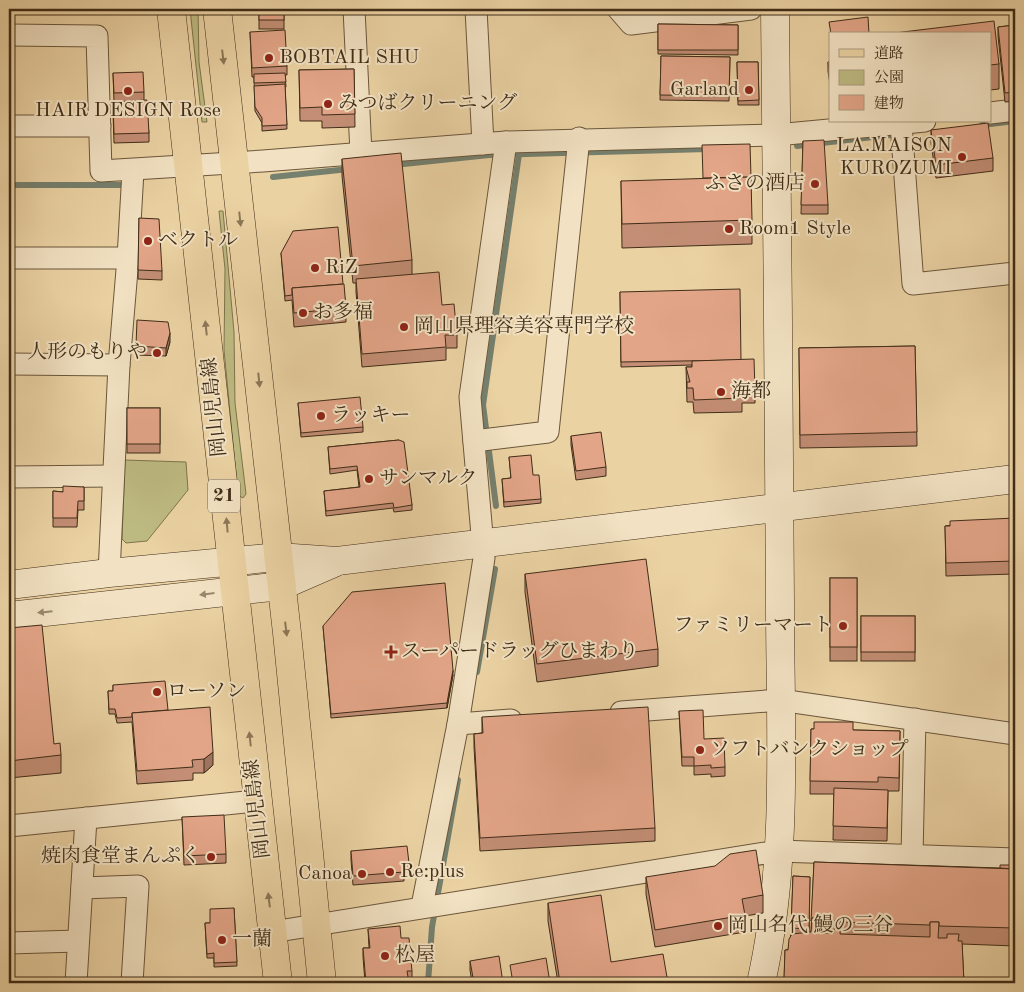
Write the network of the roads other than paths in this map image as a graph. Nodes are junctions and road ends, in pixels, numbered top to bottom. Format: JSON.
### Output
{"nodes":[{"id":1,"x":171,"y":9,"type":"edge"},
{"id":2,"x":217,"y":9,"type":"edge"},
{"id":3,"x":354,"y":9,"type":"edge"},
{"id":4,"x":476,"y":9,"type":"edge"},
{"id":5,"x":618,"y":9,"type":"edge"},
{"id":6,"x":751,"y":9,"type":"edge"},
{"id":7,"x":775,"y":9,"type":"edge"},
{"id":8,"x":9,"y":35,"type":"edge"},
{"id":9,"x":1015,"y":110,"type":"edge"},
{"id":10,"x":992,"y":114,"type":"edge"},
{"id":11,"x":923,"y":122,"type":"edge"},
{"id":12,"x":9,"y":126,"type":"edge"},
{"id":13,"x":100,"y":126,"type":"junction"},
{"id":14,"x":901,"y":131,"type":"junction"},
{"id":15,"x":776,"y":135,"type":"junction"},
{"id":16,"x":483,"y":144,"type":"junction"},
{"id":17,"x":578,"y":148,"type":"junction"},
{"id":18,"x":504,"y":150,"type":"junction"},
{"id":19,"x":362,"y":153,"type":"junction"},
{"id":20,"x":234,"y":163,"type":"junction"},
{"id":21,"x":187,"y":166,"type":"junction"},
{"id":22,"x":133,"y":171,"type":"junction"},
{"id":23,"x":9,"y":258,"type":"edge"},
{"id":24,"x":128,"y":258,"type":"junction"},
{"id":25,"x":1015,"y":273,"type":"edge"},
{"id":26,"x":9,"y":364,"type":"edge"},
{"id":27,"x":119,"y":365,"type":"junction"},
{"id":28,"x":483,"y":439,"type":"junction"},
{"id":29,"x":114,"y":476,"type":"junction"},
{"id":30,"x":9,"y":477,"type":"edge"},
{"id":31,"x":1015,"y":479,"type":"edge"},
{"id":32,"x":780,"y":508,"type":"junction"},
{"id":33,"x":482,"y":544,"type":"junction"},
{"id":34,"x":278,"y":557,"type":"junction"},
{"id":35,"x":230,"y":561,"type":"junction"},
{"id":36,"x":337,"y":561,"type":"junction"},
{"id":37,"x":109,"y":573,"type":"junction"},
{"id":38,"x":9,"y":585,"type":"edge"},
{"id":39,"x":281,"y":586,"type":"junction"},
{"id":40,"x":233,"y":591,"type":"junction"},
{"id":41,"x":9,"y":616,"type":"edge"},
{"id":42,"x":780,"y":700,"type":"junction"},
{"id":43,"x":601,"y":713,"type":"edge"},
{"id":44,"x":532,"y":718,"type":"edge"},
{"id":45,"x":915,"y":719,"type":"junction"},
{"id":46,"x":465,"y":724,"type":"junction"},
{"id":47,"x":1015,"y":734,"type":"edge"},
{"id":48,"x":256,"y":801,"type":"junction"},
{"id":49,"x":86,"y":818,"type":"junction"},
{"id":50,"x":9,"y":826,"type":"edge"},
{"id":51,"x":778,"y":851,"type":"junction"},
{"id":52,"x":912,"y":856,"type":"junction"},
{"id":53,"x":1015,"y":859,"type":"edge"},
{"id":54,"x":82,"y":888,"type":"junction"},
{"id":55,"x":432,"y":905,"type":"junction"},
{"id":56,"x":316,"y":925,"type":"junction"},
{"id":57,"x":272,"y":932,"type":"junction"},
{"id":58,"x":78,"y":941,"type":"junction"},
{"id":59,"x":9,"y":943,"type":"edge"},
{"id":60,"x":76,"y":983,"type":"edge"},
{"id":61,"x":132,"y":983,"type":"edge"},
{"id":62,"x":278,"y":983,"type":"edge"},
{"id":63,"x":322,"y":983,"type":"edge"},
{"id":64,"x":761,"y":983,"type":"edge"}],
"edges":[{"from":1,"to":21,"type":"main road","name":"岡山児島線","number":"21"},
{"from":2,"to":20,"type":"main road","number":"21","one_way":true},
{"from":3,"to":19,"type":"street"},
{"from":4,"to":16,"type":"street"},
{"from":5,"to":6,"type":"street"},
{"from":7,"to":15,"type":"street"},
{"from":8,"to":13,"type":"street"},
{"from":9,"to":10,"type":"street"},
{"from":11,"to":14,"type":"street"},
{"from":12,"to":13,"type":"street"},
{"from":13,"to":22,"type":"street"},
{"from":14,"to":15,"type":"street"},
{"from":14,"to":25,"type":"street"},
{"from":15,"to":17,"type":"street"},
{"from":15,"to":32,"type":"street"},
{"from":16,"to":18,"type":"street"},
{"from":16,"to":19,"type":"street"},
{"from":17,"to":18,"type":"street"},
{"from":17,"to":28,"type":"street"},
{"from":18,"to":28,"type":"street"},
{"from":19,"to":20,"type":"street"},
{"from":20,"to":21,"type":"street"},
{"from":20,"to":34,"type":"main road","number":"21","one_way":true},
{"from":21,"to":22,"type":"street"},
{"from":35,"to":21,"type":"main road","name":"岡山児島線","number":"21","one_way":true},
{"from":22,"to":24,"type":"street"},
{"from":23,"to":24,"type":"street"},
{"from":24,"to":27,"type":"street"},
{"from":26,"to":27,"type":"street"},
{"from":27,"to":29,"type":"street"},
{"from":28,"to":33,"type":"street"},
{"from":29,"to":30,"type":"street"},
{"from":29,"to":37,"type":"street"},
{"from":31,"to":32,"type":"street"},
{"from":32,"to":33,"type":"street"},
{"from":32,"to":42,"type":"street"},
{"from":33,"to":36,"type":"street"},
{"from":33,"to":46,"type":"street"},
{"from":34,"to":35,"type":"street"},
{"from":34,"to":36,"type":"street"},
{"from":34,"to":39,"type":"main road","number":"21"},
{"from":35,"to":37,"type":"street"},
{"from":35,"to":40,"type":"main road","name":"岡山児島線","number":"21"},
{"from":36,"to":39,"type":"street"},
{"from":37,"to":38,"type":"street"},
{"from":39,"to":40,"type":"street"},
{"from":39,"to":56,"type":"main road","number":"21","one_way":true},
{"from":40,"to":41,"type":"street","one_way":true},
{"from":48,"to":40,"type":"main road","name":"岡山児島線","number":"21","one_way":true},
{"from":42,"to":43,"type":"street"},
{"from":42,"to":45,"type":"street"},
{"from":42,"to":51,"type":"street"},
{"from":44,"to":46,"type":"street"},
{"from":45,"to":47,"type":"street"},
{"from":45,"to":52,"type":"street"},
{"from":46,"to":55,"type":"street"},
{"from":48,"to":49,"type":"street"},
{"from":57,"to":48,"type":"main road","name":"岡山児島線","number":"21","one_way":true},
{"from":49,"to":50,"type":"street"},
{"from":49,"to":54,"type":"street"},
{"from":51,"to":52,"type":"street"},
{"from":51,"to":55,"type":"street"},
{"from":51,"to":64,"type":"street"},
{"from":52,"to":53,"type":"street"},
{"from":54,"to":58,"type":"street"},
{"from":54,"to":61,"type":"street"},
{"from":55,"to":56,"type":"street"},
{"from":56,"to":57,"type":"street"},
{"from":56,"to":63,"type":"main road","number":"21"},
{"from":57,"to":62,"type":"main road","name":"岡山児島線","number":"21"},
{"from":58,"to":59,"type":"street"},
{"from":58,"to":60,"type":"street"}]}
